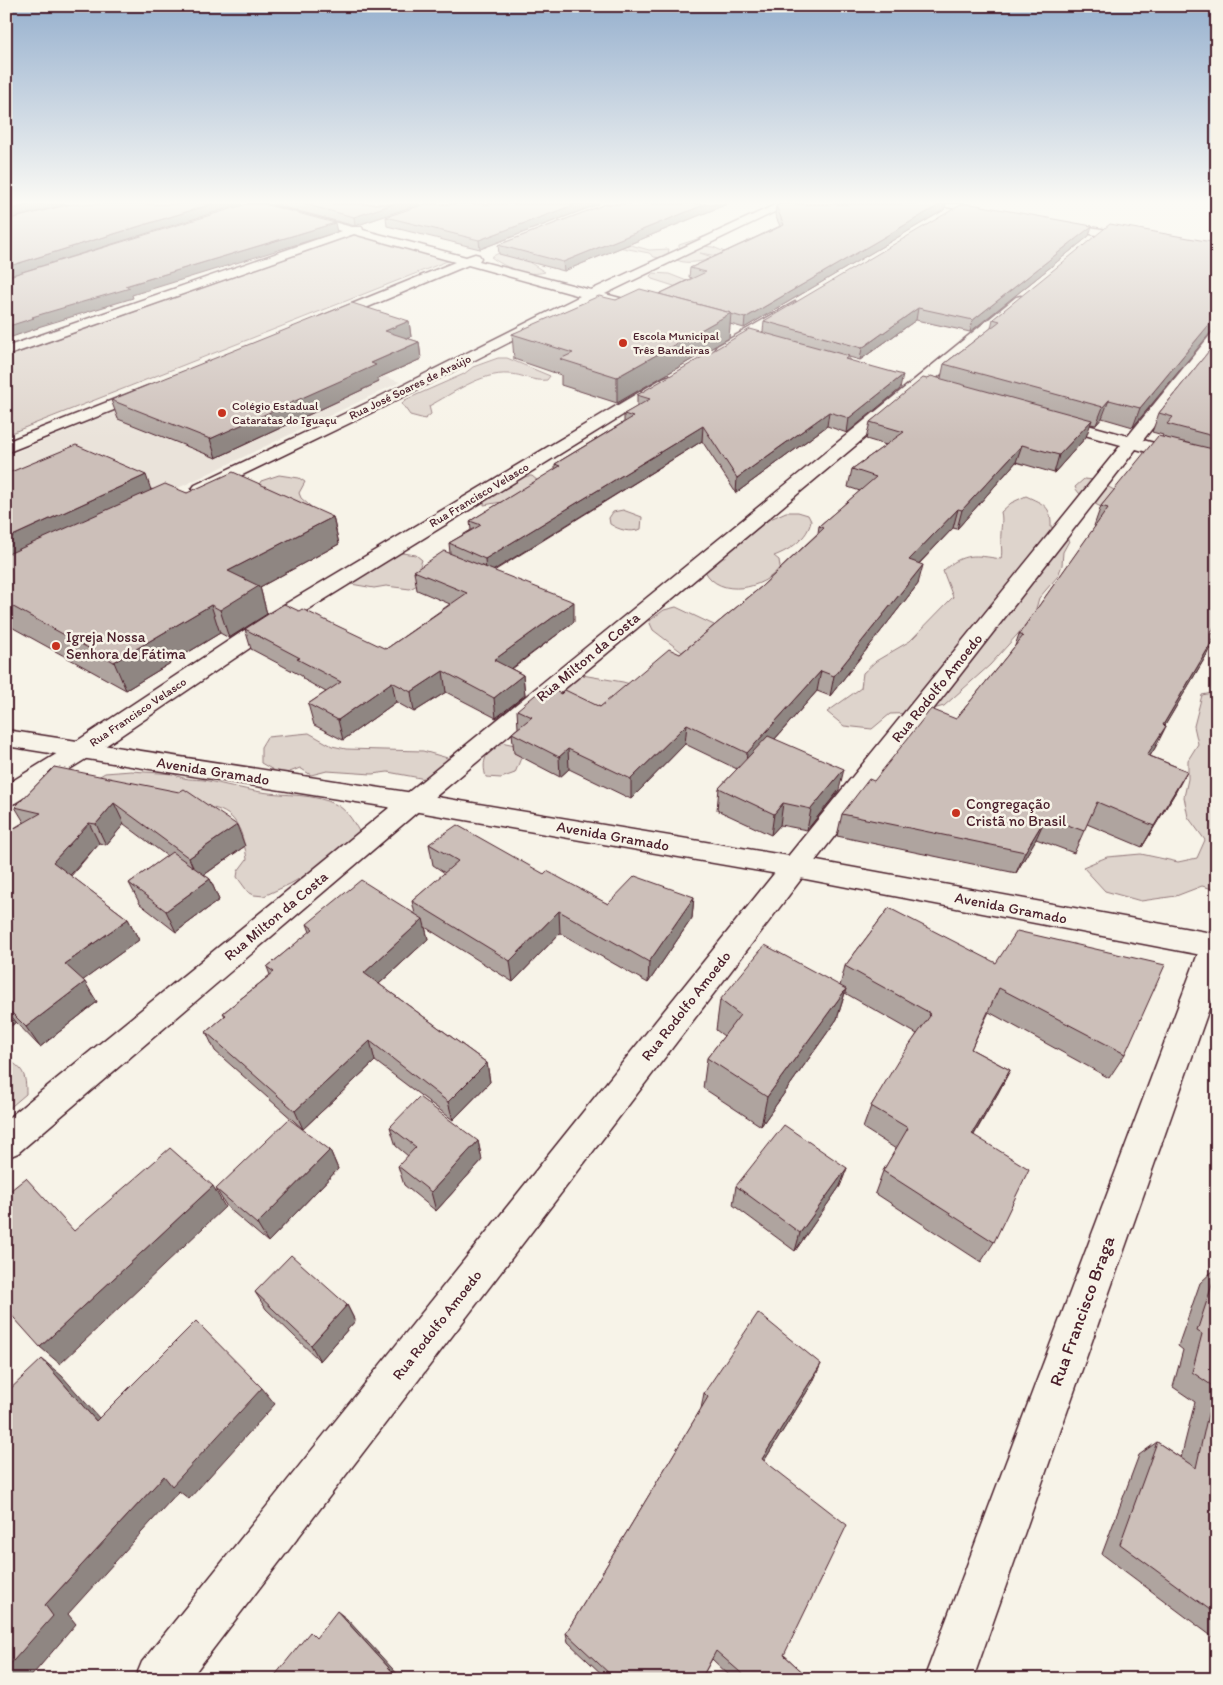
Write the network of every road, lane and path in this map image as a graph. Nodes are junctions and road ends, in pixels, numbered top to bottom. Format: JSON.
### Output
{"nodes":[{"id":1,"x":204,"y":283,"type":"edge"},
{"id":2,"x":413,"y":283,"type":"edge"},
{"id":3,"x":548,"y":283,"type":"edge"},
{"id":4,"x":618,"y":283,"type":"edge"},
{"id":5,"x":1033,"y":289,"type":"edge"},
{"id":6,"x":592,"y":295,"type":"junction"},
{"id":7,"x":812,"y":296,"type":"edge"},
{"id":8,"x":650,"y":310,"type":"edge"},
{"id":9,"x":309,"y":326,"type":"edge"},
{"id":10,"x":726,"y":330,"type":"edge"},
{"id":11,"x":745,"y":335,"type":"junction"},
{"id":12,"x":1217,"y":336,"type":"edge"},
{"id":13,"x":764,"y":341,"type":"edge"},
{"id":14,"x":6,"y":352,"type":"edge"},
{"id":15,"x":711,"y":356,"type":"edge"},
{"id":16,"x":686,"y":371,"type":"edge"},
{"id":17,"x":899,"y":378,"type":"edge"},
{"id":18,"x":918,"y":383,"type":"junction"},
{"id":19,"x":162,"y":385,"type":"edge"},
{"id":20,"x":937,"y":389,"type":"edge"},
{"id":21,"x":1040,"y":417,"type":"edge"},
{"id":22,"x":1133,"y":443,"type":"junction"},
{"id":23,"x":6,"y":448,"type":"edge"},
{"id":24,"x":1217,"y":466,"type":"edge"},
{"id":25,"x":186,"y":496,"type":"edge"},
{"id":26,"x":6,"y":738,"type":"edge"},
{"id":27,"x":80,"y":751,"type":"junction"},
{"id":28,"x":6,"y":797,"type":"edge"},
{"id":29,"x":412,"y":802,"type":"junction"},
{"id":30,"x":795,"y":867,"type":"junction"},
{"id":31,"x":1216,"y":945,"type":"edge"},
{"id":32,"x":6,"y":1142,"type":"edge"},
{"id":33,"x":160,"y":1679,"type":"edge"},
{"id":34,"x":948,"y":1679,"type":"edge"}],
"edges":[{"from":1,"to":14,"type":"street"},
{"from":2,"to":9,"type":"street"},
{"from":3,"to":6,"type":"street"},
{"from":4,"to":6,"type":"street","name":"Rua José Soares de Araújo"},
{"from":5,"to":18,"type":"street","name":"Rua Milton da Costa"},
{"from":6,"to":8,"type":"street"},
{"from":6,"to":25,"type":"street","name":"Rua José Soares de Araújo"},
{"from":7,"to":11,"type":"street"},
{"from":10,"to":11,"type":"street"},
{"from":11,"to":13,"type":"street"},
{"from":11,"to":15,"type":"street"},
{"from":12,"to":22,"type":"street","name":"Rua Rodolfo Amoedo"},
{"from":16,"to":27,"type":"street","name":"Rua Francisco Velasco"},
{"from":17,"to":18,"type":"street"},
{"from":18,"to":20,"type":"street"},
{"from":18,"to":29,"type":"street","name":"Rua Milton da Costa"},
{"from":19,"to":23,"type":"street"},
{"from":21,"to":22,"type":"street"},
{"from":22,"to":24,"type":"street"},
{"from":22,"to":30,"type":"street","name":"Rua Rodolfo Amoedo"},
{"from":26,"to":27,"type":"street","name":"Avenida Gramado"},
{"from":27,"to":28,"type":"street","name":"Rua Francisco Velasco"},
{"from":27,"to":29,"type":"street","name":"Avenida Gramado"},
{"from":29,"to":30,"type":"street","name":"Avenida Gramado"},
{"from":29,"to":32,"type":"street","name":"Rua Milton da Costa"},
{"from":30,"to":31,"type":"street","name":"Avenida Gramado"},
{"from":30,"to":33,"type":"street","name":"Rua Rodolfo Amoedo"},
{"from":31,"to":34,"type":"street","name":"Rua Francisco Braga"}]}
